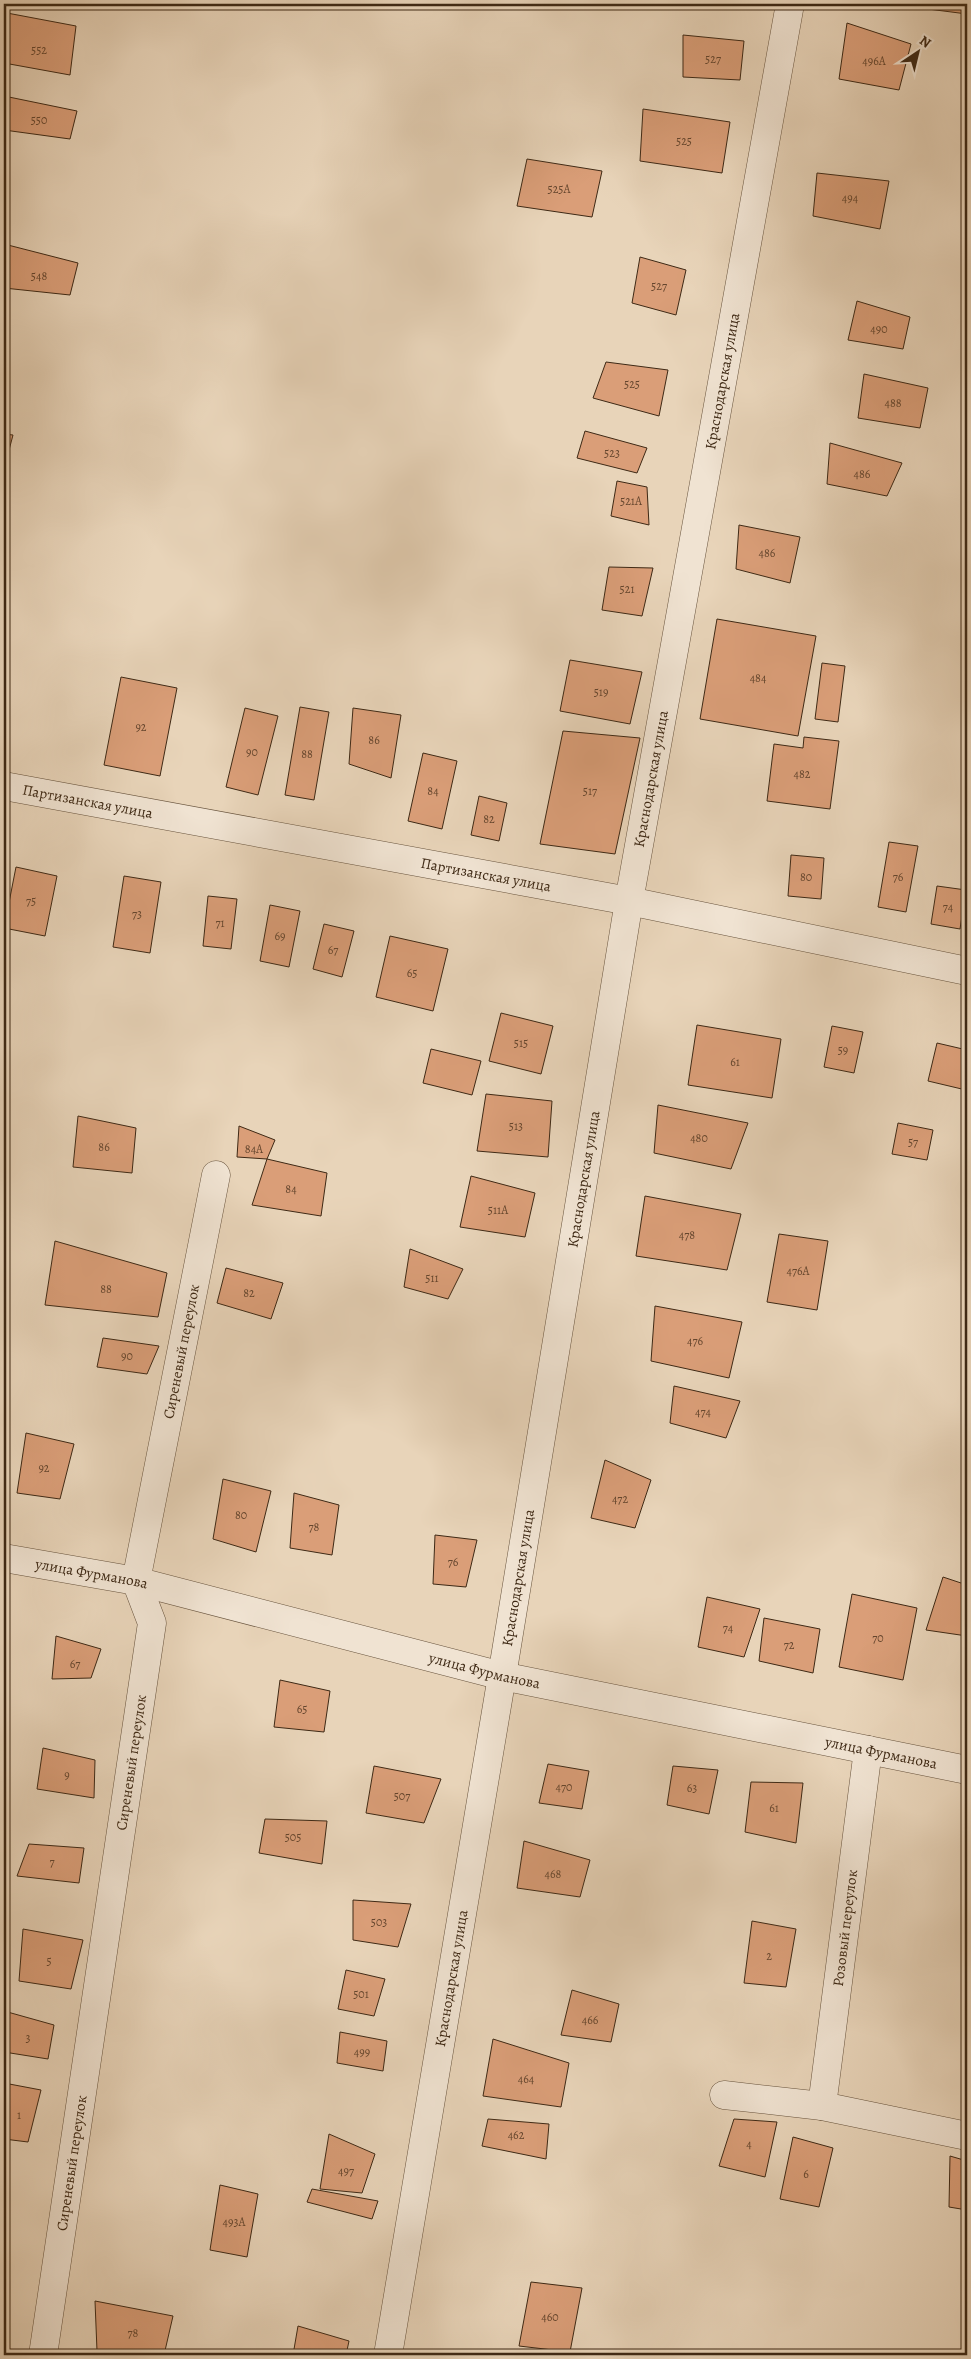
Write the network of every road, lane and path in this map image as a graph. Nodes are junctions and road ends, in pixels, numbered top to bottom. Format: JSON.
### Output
{"nodes":[{"id":1,"x":790,"y":4,"type":"edge"},
{"id":2,"x":4,"y":786,"type":"edge"},
{"id":3,"x":629,"y":901,"type":"junction"},
{"id":4,"x":967,"y":971,"type":"edge"},
{"id":5,"x":216,"y":1175,"type":"dead end"},
{"id":6,"x":4,"y":1558,"type":"edge"},
{"id":7,"x":136,"y":1581,"type":"junction"},
{"id":8,"x":502,"y":1676,"type":"junction"},
{"id":9,"x":868,"y":1750,"type":"junction"},
{"id":10,"x":967,"y":1770,"type":"edge"},
{"id":11,"x":724,"y":2095,"type":"dead end"},
{"id":12,"x":822,"y":2106,"type":"junction"},
{"id":13,"x":967,"y":2136,"type":"edge"},
{"id":14,"x":43,"y":2355,"type":"edge"},
{"id":15,"x":388,"y":2355,"type":"edge"}],
"edges":[{"from":1,"to":3,"type":"street","name":"Краснодарская улица"},
{"from":2,"to":3,"type":"street","name":"Партизанская улица"},
{"from":3,"to":4,"type":"street","name":"Партизанская улица"},
{"from":3,"to":8,"type":"street","name":"Краснодарская улица"},
{"from":5,"to":7,"type":"street","name":"Сиреневый переулок"},
{"from":6,"to":7,"type":"street","name":"улица Фурманова"},
{"from":7,"to":8,"type":"street","name":"улица Фурманова"},
{"from":7,"to":14,"type":"street","name":"Сиреневый переулок"},
{"from":8,"to":9,"type":"street","name":"улица Фурманова"},
{"from":8,"to":15,"type":"street","name":"Краснодарская улица"},
{"from":9,"to":10,"type":"street","name":"улица Фурманова"},
{"from":9,"to":12,"type":"street","name":"Розовый переулок"},
{"from":11,"to":12,"type":"street"},
{"from":12,"to":13,"type":"street"}]}
